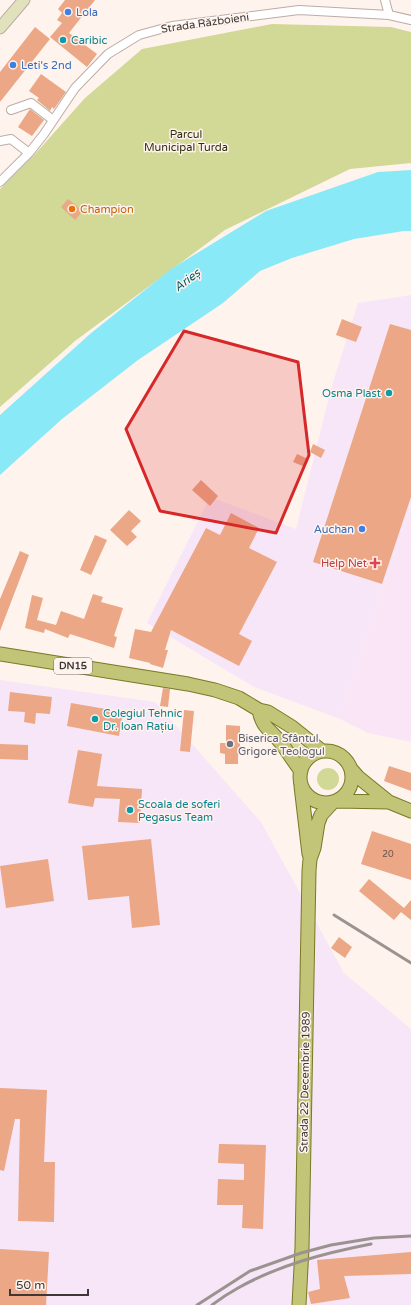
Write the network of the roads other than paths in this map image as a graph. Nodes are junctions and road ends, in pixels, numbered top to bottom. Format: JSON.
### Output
{"nodes":[{"id":1,"x":385,"y":0,"type":"edge"},
{"id":2,"x":18,"y":2,"type":"edge"},
{"id":3,"x":389,"y":15,"type":"junction"},
{"id":4,"x":411,"y":20,"type":"edge"},
{"id":5,"x":0,"y":28,"type":"edge"},
{"id":6,"x":11,"y":110,"type":"dead end"},
{"id":7,"x":53,"y":120,"type":"junction"},
{"id":8,"x":0,"y":140,"type":"edge"},
{"id":9,"x":28,"y":153,"type":"junction"},
{"id":10,"x":0,"y":182,"type":"edge"},
{"id":11,"x":0,"y":654,"type":"edge"},
{"id":12,"x":259,"y":710,"type":"junction"},
{"id":13,"x":322,"y":751,"type":"junction"},
{"id":14,"x":351,"y":770,"type":"junction"},
{"id":15,"x":300,"y":775,"type":"junction"},
{"id":16,"x":335,"y":801,"type":"junction"},
{"id":17,"x":389,"y":802,"type":"junction"},
{"id":18,"x":411,"y":811,"type":"edge"},
{"id":19,"x":310,"y":859,"type":"junction"},
{"id":20,"x":299,"y":1305,"type":"edge"}],
"edges":[{"from":1,"to":3,"type":"street"},
{"from":2,"to":5,"type":"main road"},
{"from":3,"to":4,"type":"street","name":"Strada Războieni"},
{"from":3,"to":7,"type":"street","name":"Strada Războieni"},
{"from":6,"to":7,"type":"street"},
{"from":7,"to":9,"type":"street","name":"Strada Războieni"},
{"from":8,"to":9,"type":"street"},
{"from":9,"to":10,"type":"street","name":"Strada Războieni"},
{"from":11,"to":12,"type":"main road","number":"DN15"},
{"from":12,"to":13,"type":"main road","number":"DN15"},
{"from":12,"to":15,"type":"main road","number":"DN15"},
{"from":13,"to":14,"type":"main road","number":"DN15"},
{"from":13,"to":15,"type":"main road"},
{"from":14,"to":16,"type":"main road"},
{"from":14,"to":17,"type":"main road","number":"DN15"},
{"from":15,"to":16,"type":"main road","number":"DN15"},
{"from":15,"to":19,"type":"main road","name":"Strada 22 Decembrie 1989"},
{"from":16,"to":17,"type":"main road","number":"DN15"},
{"from":16,"to":19,"type":"main road","name":"Strada 22 Decembrie 1989"},
{"from":17,"to":18,"type":"main road","number":"DN15"},
{"from":19,"to":20,"type":"main road","name":"Strada 22 Decembrie 1989"}]}
